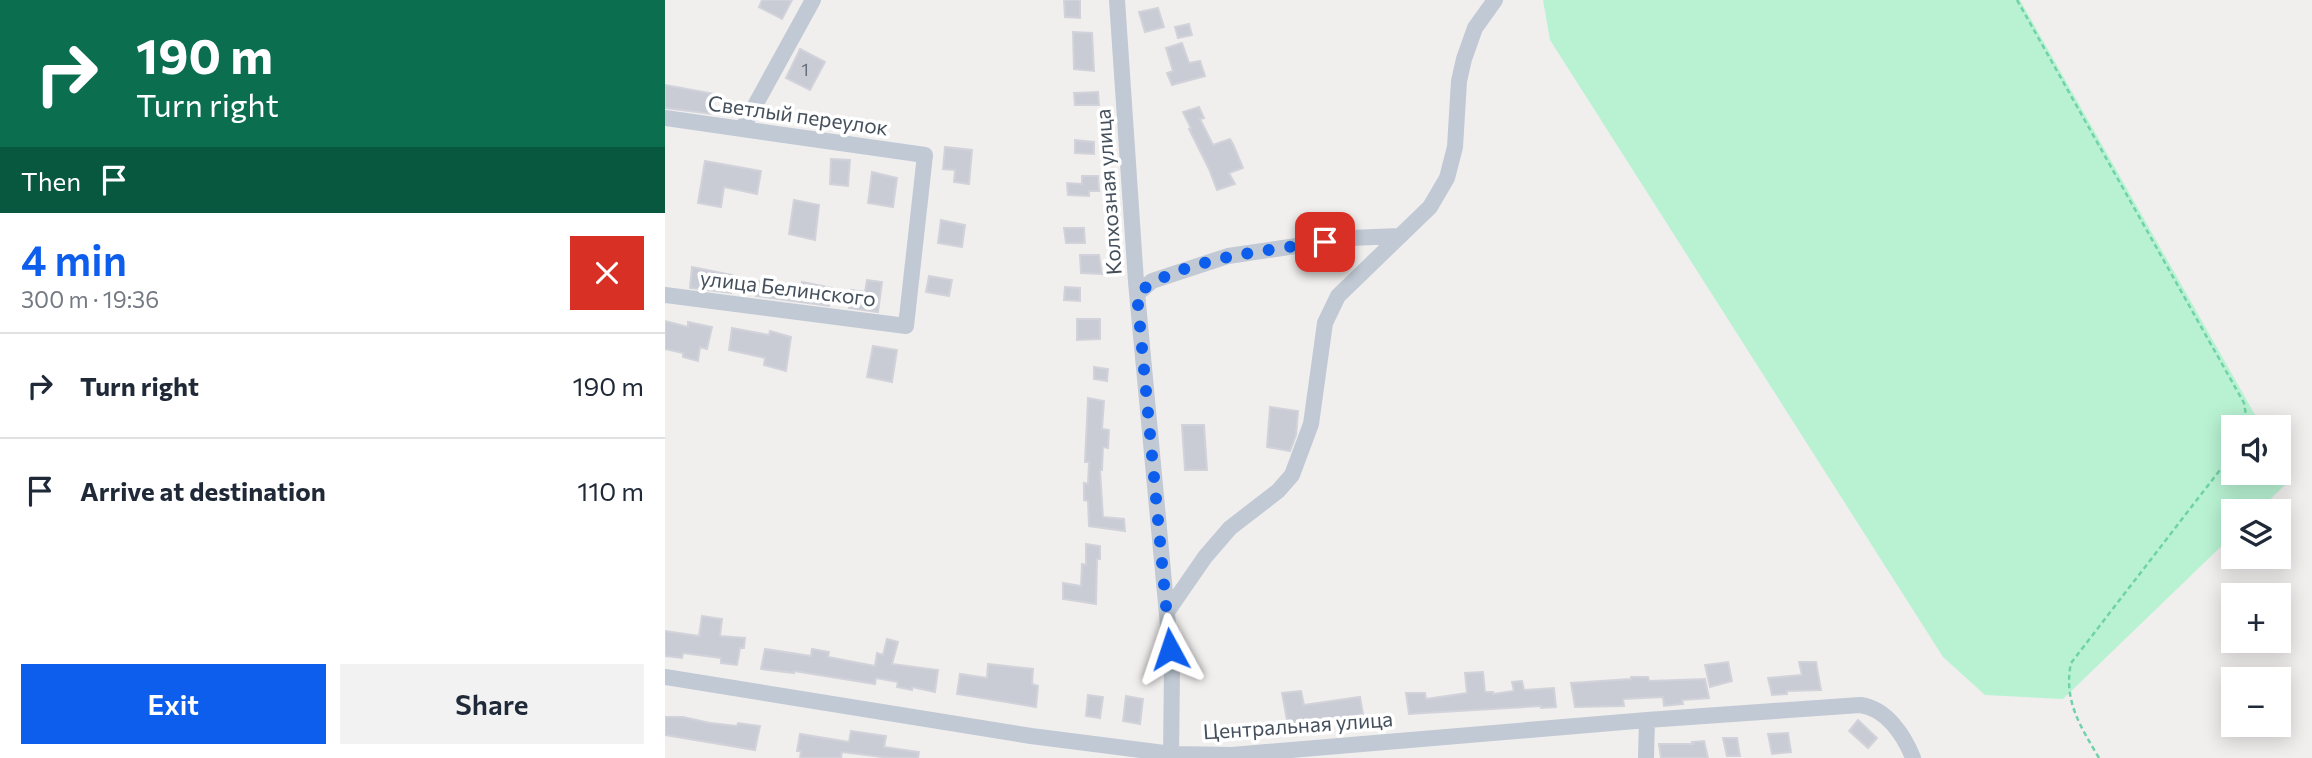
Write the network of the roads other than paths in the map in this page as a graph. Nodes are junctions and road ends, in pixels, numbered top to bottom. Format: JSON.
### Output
{"nodes":[{"id":1,"x":813,"y":0,"type":"edge"},
{"id":2,"x":1117,"y":0,"type":"edge"},
{"id":3,"x":1495,"y":0,"type":"edge"},
{"id":4,"x":665,"y":118,"type":"edge"},
{"id":5,"x":742,"y":129,"type":"junction"},
{"id":6,"x":1399,"y":236,"type":"junction"},
{"id":7,"x":1137,"y":294,"type":"junction"},
{"id":8,"x":665,"y":295,"type":"edge"},
{"id":9,"x":906,"y":326,"type":"joint"},
{"id":10,"x":1167,"y":612,"type":"junction"},
{"id":11,"x":665,"y":677,"type":"edge"},
{"id":12,"x":1647,"y":720,"type":"junction"},
{"id":13,"x":1171,"y":756,"type":"edge"},
{"id":14,"x":1646,"y":758,"type":"edge"},
{"id":15,"x":1913,"y":758,"type":"edge"}],
"edges":[{"from":1,"to":5,"type":"street"},
{"from":2,"to":7,"type":"street","name":"Колхозная улица"},
{"from":3,"to":6,"type":"street"},
{"from":4,"to":5,"type":"street","name":"Светлый переулок"},
{"from":5,"to":9,"type":"street","name":"Светлый переулок"},
{"from":6,"to":7,"type":"street"},
{"from":6,"to":10,"type":"street"},
{"from":7,"to":10,"type":"street","name":"Колхозная улица"},
{"from":8,"to":9,"type":"street","name":"улица Белинского"},
{"from":10,"to":13,"type":"street","name":"Колхозная улица"},
{"from":11,"to":13,"type":"street","name":"Центральная улица"},
{"from":12,"to":13,"type":"street","name":"Центральная улица"},
{"from":12,"to":14,"type":"street"},
{"from":12,"to":15,"type":"street","name":"Центральная улица"}]}
